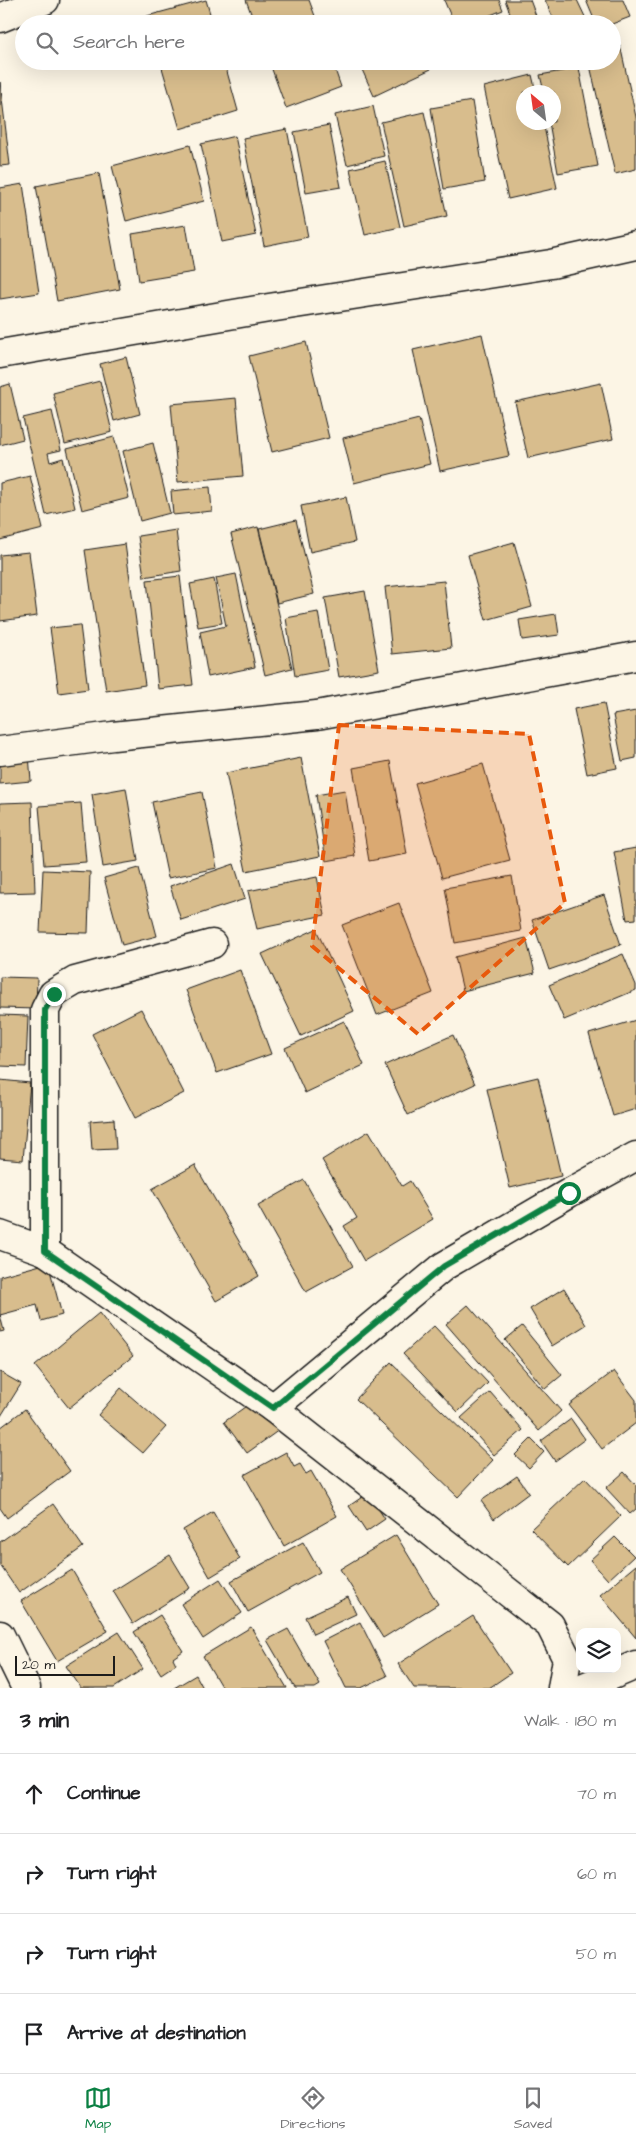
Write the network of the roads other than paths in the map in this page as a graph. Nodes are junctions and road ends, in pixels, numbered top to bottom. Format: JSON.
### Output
{"nodes":[{"id":1,"x":45,"y":0,"type":"edge"},
{"id":2,"x":0,"y":18,"type":"edge"},
{"id":3,"x":636,"y":245,"type":"edge"},
{"id":4,"x":0,"y":354,"type":"edge"},
{"id":5,"x":636,"y":656,"type":"edge"},
{"id":6,"x":0,"y":750,"type":"edge"},
{"id":7,"x":212,"y":944,"type":"dead end"},
{"id":8,"x":636,"y":1156,"type":"edge"},
{"id":9,"x":0,"y":1236,"type":"edge"},
{"id":10,"x":45,"y":1251,"type":"junction"},
{"id":11,"x":273,"y":1408,"type":"junction"},
{"id":12,"x":0,"y":1636,"type":"edge"},
{"id":13,"x":636,"y":1665,"type":"edge"},
{"id":14,"x":26,"y":1688,"type":"edge"},
{"id":15,"x":562,"y":1688,"type":"edge"},
{"id":16,"x":582,"y":1688,"type":"edge"}],
"edges":[{"from":1,"to":2,"type":"street"},
{"from":3,"to":4,"type":"street"},
{"from":5,"to":6,"type":"street"},
{"from":7,"to":10,"type":"street"},
{"from":8,"to":11,"type":"street"},
{"from":9,"to":10,"type":"street"},
{"from":10,"to":11,"type":"street"},
{"from":11,"to":15,"type":"street"},
{"from":12,"to":14,"type":"street"},
{"from":13,"to":16,"type":"street"}]}
